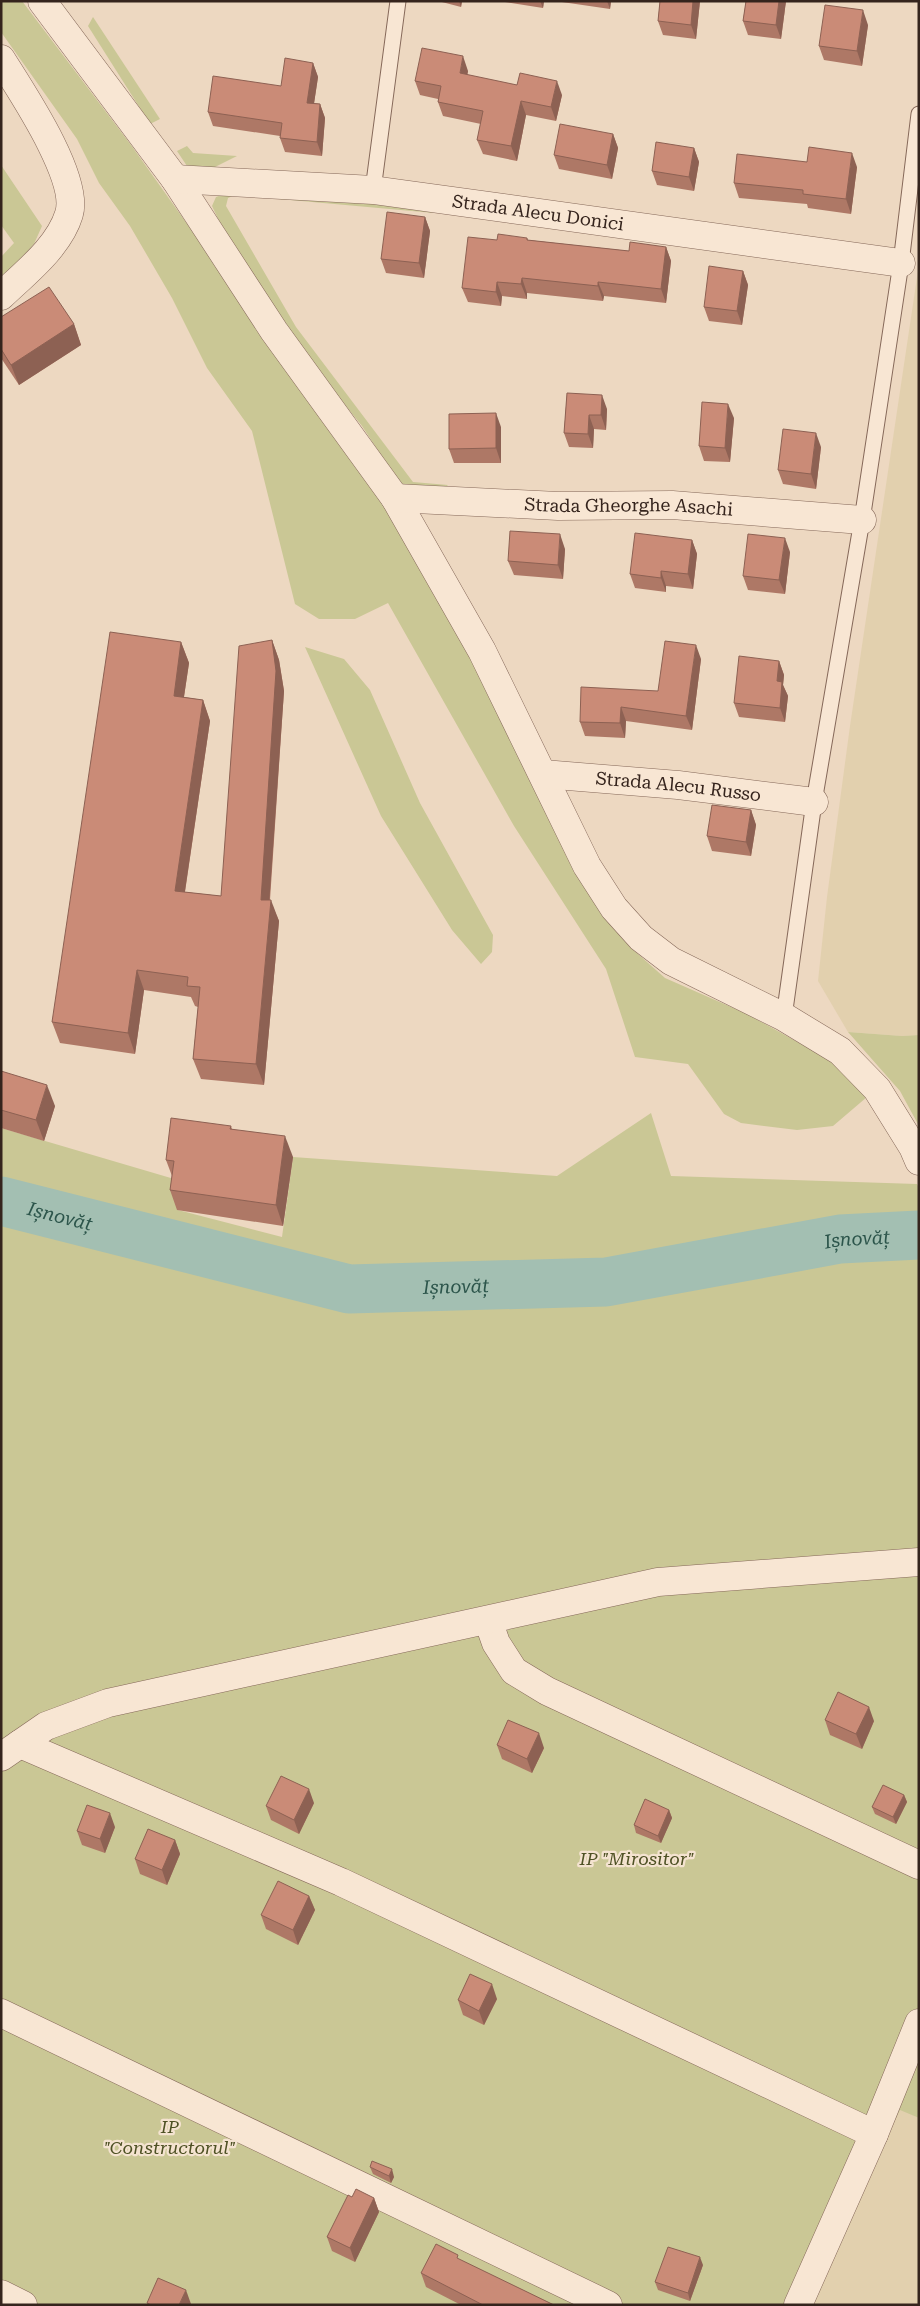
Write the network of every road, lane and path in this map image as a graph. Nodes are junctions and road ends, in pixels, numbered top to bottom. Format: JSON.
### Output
{"nodes":[{"id":1,"x":42,"y":1,"type":"edge"},
{"id":2,"x":398,"y":1,"type":"edge"},
{"id":3,"x":1,"y":59,"type":"edge"},
{"id":4,"x":919,"y":114,"type":"edge"},
{"id":5,"x":175,"y":179,"type":"junction"},
{"id":6,"x":373,"y":190,"type":"junction"},
{"id":7,"x":901,"y":262,"type":"junction"},
{"id":8,"x":1,"y":296,"type":"edge"},
{"id":9,"x":395,"y":498,"type":"junction"},
{"id":10,"x":862,"y":520,"type":"junction"},
{"id":11,"x":543,"y":774,"type":"junction"},
{"id":12,"x":814,"y":802,"type":"junction"},
{"id":13,"x":784,"y":1017,"type":"junction"},
{"id":14,"x":919,"y":1161,"type":"edge"},
{"id":15,"x":919,"y":1562,"type":"edge"},
{"id":16,"x":488,"y":1620,"type":"junction"},
{"id":17,"x":11,"y":1750,"type":"edge"},
{"id":18,"x":919,"y":1865,"type":"edge"},
{"id":19,"x":1,"y":2013,"type":"edge"},
{"id":20,"x":919,"y":2023,"type":"edge"},
{"id":21,"x":874,"y":2134,"type":"junction"},
{"id":22,"x":1,"y":2294,"type":"edge"},
{"id":23,"x":23,"y":2305,"type":"edge"},
{"id":24,"x":608,"y":2305,"type":"edge"},
{"id":25,"x":798,"y":2305,"type":"edge"}],
"edges":[{"from":1,"to":5,"type":"street"},
{"from":2,"to":6,"type":"lane"},
{"from":3,"to":8,"type":"street"},
{"from":4,"to":7,"type":"lane"},
{"from":5,"to":6,"type":"street","name":"Strada Alecu Donici"},
{"from":5,"to":9,"type":"street"},
{"from":6,"to":7,"type":"street","name":"Strada Alecu Donici"},
{"from":7,"to":10,"type":"lane"},
{"from":9,"to":10,"type":"street","name":"Strada Gheorghe Asachi"},
{"from":9,"to":11,"type":"street"},
{"from":10,"to":12,"type":"lane"},
{"from":11,"to":12,"type":"street","name":"Strada Alecu Russo"},
{"from":11,"to":13,"type":"street"},
{"from":12,"to":13,"type":"lane"},
{"from":13,"to":14,"type":"street"},
{"from":15,"to":16,"type":"street"},
{"from":16,"to":17,"type":"street"},
{"from":16,"to":18,"type":"street"},
{"from":17,"to":21,"type":"street"},
{"from":19,"to":24,"type":"street"},
{"from":20,"to":21,"type":"street"},
{"from":21,"to":25,"type":"street"},
{"from":22,"to":23,"type":"street"}]}
